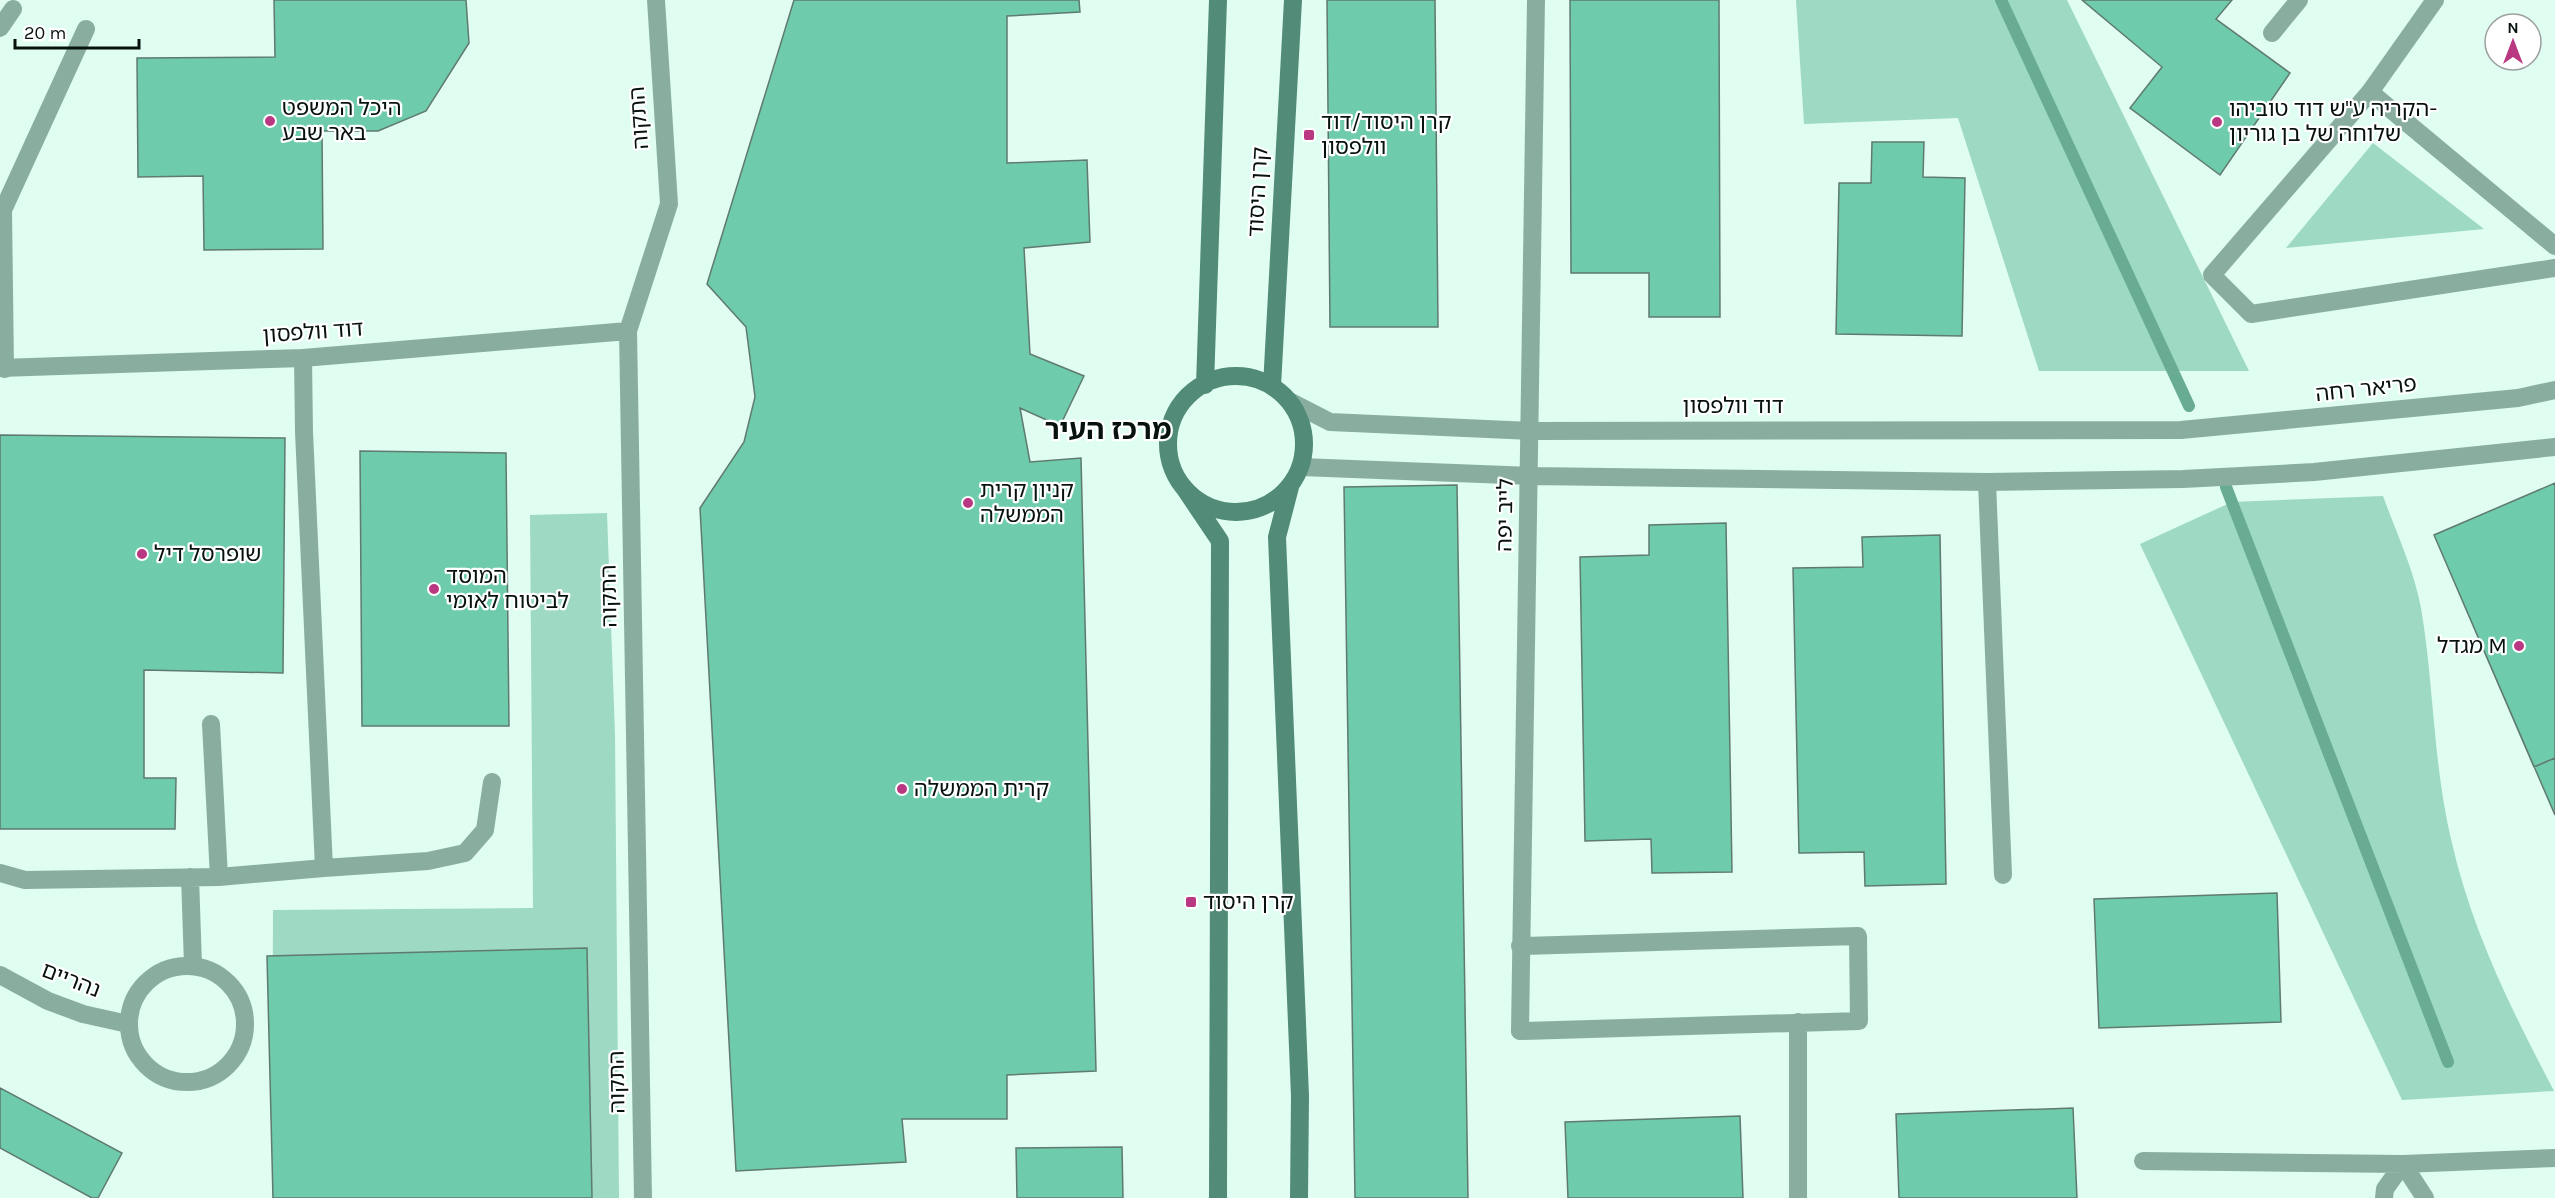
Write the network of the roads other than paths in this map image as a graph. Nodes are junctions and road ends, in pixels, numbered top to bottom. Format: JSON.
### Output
{"nodes":[{"id":1,"x":656,"y":0,"type":"edge"},
{"id":2,"x":1218,"y":0,"type":"edge"},
{"id":3,"x":1293,"y":0,"type":"edge"},
{"id":4,"x":1536,"y":0,"type":"edge"},
{"id":5,"x":2299,"y":0,"type":"edge"},
{"id":6,"x":2435,"y":0,"type":"edge"},
{"id":7,"x":13,"y":9,"type":"dead end"},
{"id":8,"x":0,"y":28,"type":"edge"},
{"id":9,"x":86,"y":29,"type":"dead end"},
{"id":10,"x":2272,"y":33,"type":"dead end"},
{"id":11,"x":2370,"y":92,"type":"junction"},
{"id":12,"x":2555,"y":246,"type":"edge"},
{"id":13,"x":2555,"y":268,"type":"edge"},
{"id":14,"x":628,"y":332,"type":"junction"},
{"id":15,"x":303,"y":358,"type":"junction"},
{"id":16,"x":2,"y":368,"type":"edge"},
{"id":17,"x":1204,"y":385,"type":"junction"},
{"id":18,"x":1272,"y":386,"type":"junction"},
{"id":19,"x":2555,"y":390,"type":"edge"},
{"id":20,"x":1291,"y":402,"type":"junction"},
{"id":21,"x":2181,"y":430,"type":"joint"},
{"id":22,"x":1531,"y":431,"type":"junction"},
{"id":23,"x":2555,"y":447,"type":"edge"},
{"id":24,"x":1301,"y":467,"type":"junction"},
{"id":25,"x":1530,"y":476,"type":"junction"},
{"id":26,"x":1987,"y":482,"type":"junction"},
{"id":27,"x":1290,"y":487,"type":"junction"},
{"id":28,"x":1185,"y":489,"type":"junction"},
{"id":29,"x":211,"y":724,"type":"dead end"},
{"id":30,"x":492,"y":782,"type":"dead end"},
{"id":31,"x":324,"y":868,"type":"junction"},
{"id":32,"x":0,"y":873,"type":"edge"},
{"id":33,"x":2003,"y":875,"type":"dead end"},
{"id":34,"x":190,"y":877,"type":"junction"},
{"id":35,"x":219,"y":877,"type":"junction"},
{"id":36,"x":1520,"y":946,"type":"junction"},
{"id":37,"x":193,"y":966,"type":"junction"},
{"id":38,"x":0,"y":975,"type":"edge"},
{"id":39,"x":1798,"y":1022,"type":"junction"},
{"id":40,"x":128,"y":1024,"type":"junction"},
{"id":41,"x":2555,"y":1158,"type":"edge"},
{"id":42,"x":2143,"y":1161,"type":"dead end"},
{"id":43,"x":2403,"y":1164,"type":"junction"},
{"id":44,"x":643,"y":1198,"type":"edge"},
{"id":45,"x":1218,"y":1198,"type":"edge"},
{"id":46,"x":1299,"y":1198,"type":"edge"},
{"id":47,"x":1798,"y":1198,"type":"edge"},
{"id":48,"x":2384,"y":1198,"type":"edge"},
{"id":49,"x":2425,"y":1198,"type":"edge"}],
"edges":[{"from":1,"to":14,"type":"street","name":"התקוה"},
{"from":2,"to":17,"type":"street","name":"קרן היסוד"},
{"from":3,"to":18,"type":"street","name":"קרן היסוד"},
{"from":4,"to":22,"type":"street","name":"לייב יפה"},
{"from":5,"to":10,"type":"street"},
{"from":6,"to":11,"type":"street"},
{"from":7,"to":8,"type":"street"},
{"from":9,"to":16,"type":"street"},
{"from":11,"to":12,"type":"street"},
{"from":11,"to":13,"type":"street"},
{"from":14,"to":15,"type":"street","name":"דוד וולפסון"},
{"from":14,"to":44,"type":"street","name":"התקוה"},
{"from":15,"to":16,"type":"street","name":"דוד וולפסון"},
{"from":15,"to":31,"type":"street"},
{"from":17,"to":18,"type":"street"},
{"from":17,"to":28,"type":"street"},
{"from":18,"to":20,"type":"street"},
{"from":19,"to":21,"type":"street","name":"פריאר רחה"},
{"from":20,"to":22,"type":"street","name":"דוד וולפסון"},
{"from":20,"to":24,"type":"street"},
{"from":21,"to":22,"type":"street","name":"דוד וולפסון"},
{"from":22,"to":25,"type":"street","name":"לייב יפה"},
{"from":23,"to":26,"type":"street"},
{"from":24,"to":25,"type":"street"},
{"from":24,"to":27,"type":"street"},
{"from":25,"to":26,"type":"street"},
{"from":25,"to":36,"type":"street","name":"לייב יפה"},
{"from":26,"to":33,"type":"street"},
{"from":27,"to":28,"type":"street"},
{"from":27,"to":46,"type":"street"},
{"from":28,"to":45,"type":"street"},
{"from":29,"to":35,"type":"street"},
{"from":30,"to":31,"type":"street"},
{"from":31,"to":35,"type":"street"},
{"from":32,"to":34,"type":"street"},
{"from":34,"to":35,"type":"street"},
{"from":34,"to":37,"type":"street"},
{"from":36,"to":39,"type":"street","name":"לייב יפה"},
{"from":36,"to":39,"type":"street"},
{"from":37,"to":40,"type":"street"},
{"from":37,"to":40,"type":"street"},
{"from":38,"to":40,"type":"street","name":"נהריים"},
{"from":39,"to":47,"type":"street"},
{"from":41,"to":43,"type":"street"},
{"from":42,"to":43,"type":"street"},
{"from":43,"to":48,"type":"street"},
{"from":43,"to":49,"type":"street"}]}
